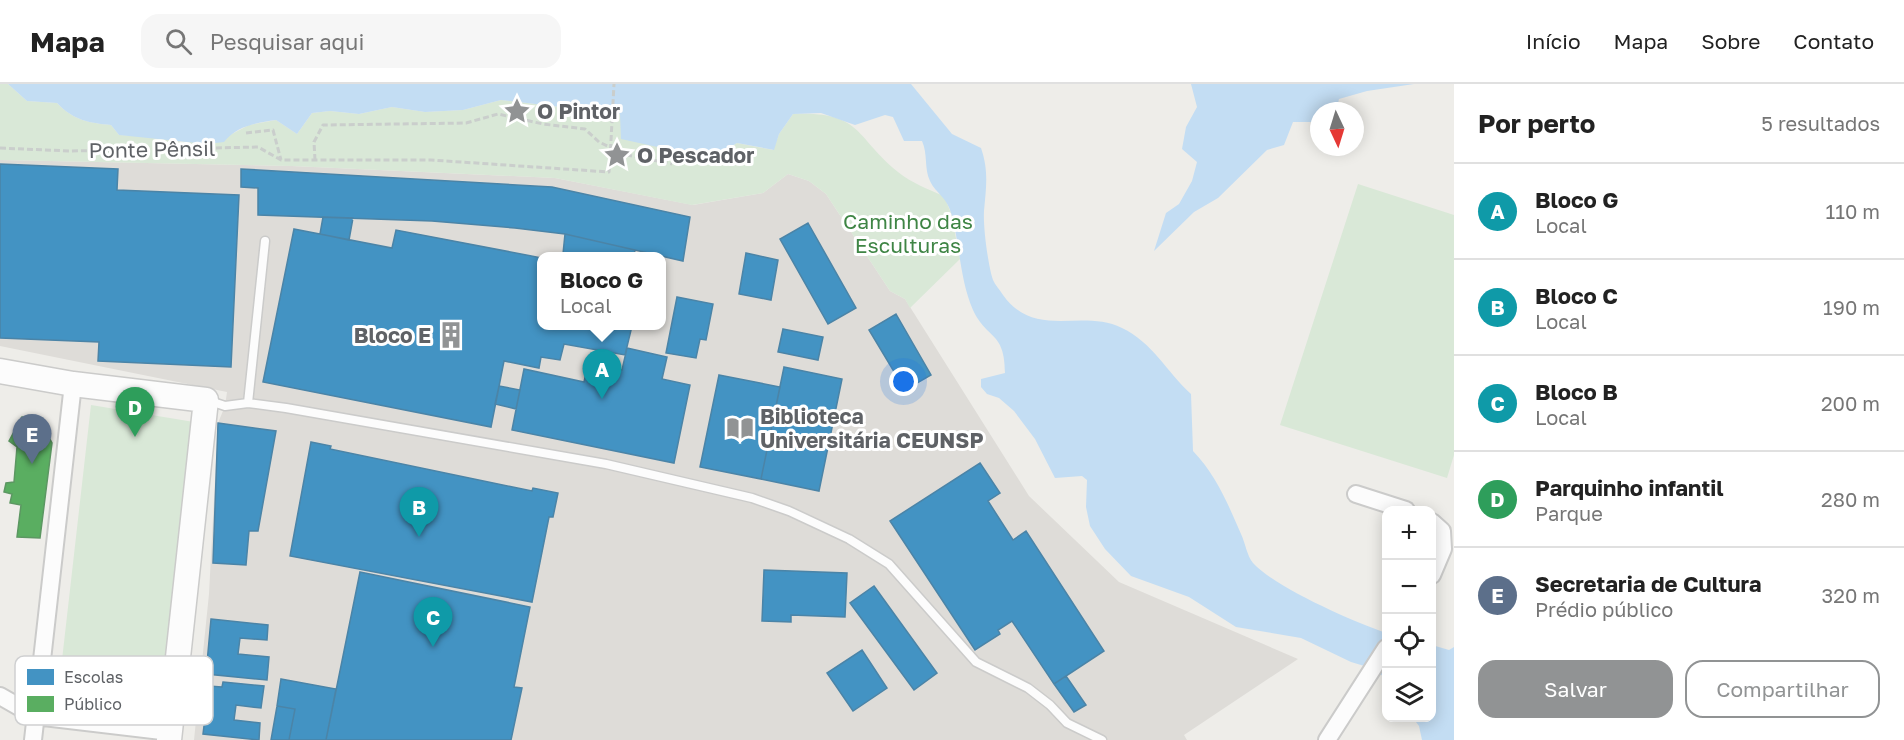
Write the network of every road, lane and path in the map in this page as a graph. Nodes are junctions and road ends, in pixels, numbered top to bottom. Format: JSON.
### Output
{"nodes":[{"id":1,"x":614,"y":84,"type":"edge"},
{"id":2,"x":246,"y":133,"type":"dead end"},
{"id":3,"x":0,"y":148,"type":"edge"},
{"id":4,"x":281,"y":160,"type":"junction"},
{"id":5,"x":315,"y":160,"type":"junction"},
{"id":6,"x":672,"y":164,"type":"dead end"},
{"id":7,"x":265,"y":241,"type":"dead end"},
{"id":8,"x":0,"y":371,"type":"edge"},
{"id":9,"x":73,"y":384,"type":"junction"},
{"id":10,"x":206,"y":399,"type":"junction"},
{"id":11,"x":248,"y":403,"type":"junction"},
{"id":12,"x":1356,"y":494,"type":"dead end"},
{"id":13,"x":1394,"y":506,"type":"edge"},
{"id":14,"x":1436,"y":526,"type":"edge"},
{"id":15,"x":1436,"y":564,"type":"edge"},
{"id":16,"x":1382,"y":654,"type":"edge"},
{"id":17,"x":42,"y":656,"type":"edge"},
{"id":18,"x":178,"y":656,"type":"edge"},
{"id":19,"x":0,"y":696,"type":"edge"},
{"id":20,"x":15,"y":705,"type":"edge"},
{"id":21,"x":34,"y":725,"type":"edge"},
{"id":22,"x":95,"y":725,"type":"edge"},
{"id":23,"x":169,"y":736,"type":"edge"},
{"id":24,"x":33,"y":740,"type":"edge"},
{"id":25,"x":1102,"y":740,"type":"edge"},
{"id":26,"x":1327,"y":740,"type":"edge"}],
"edges":[{"from":1,"to":5,"type":"path","bridge":true},
{"from":2,"to":4,"type":"path"},
{"from":3,"to":4,"type":"path","name":"Ponte Pênsil"},
{"from":4,"to":5,"type":"path"},
{"from":5,"to":6,"type":"path"},
{"from":7,"to":11,"type":"lane"},
{"from":8,"to":9,"type":"street"},
{"from":9,"to":10,"type":"street"},
{"from":9,"to":17,"type":"street"},
{"from":10,"to":11,"type":"lane"},
{"from":10,"to":18,"type":"street"},
{"from":11,"to":25,"type":"lane"},
{"from":12,"to":13,"type":"street"},
{"from":14,"to":15,"type":"street"},
{"from":16,"to":26,"type":"street"},
{"from":19,"to":20,"type":"street"},
{"from":21,"to":24,"type":"street"},
{"from":22,"to":23,"type":"street"}]}
